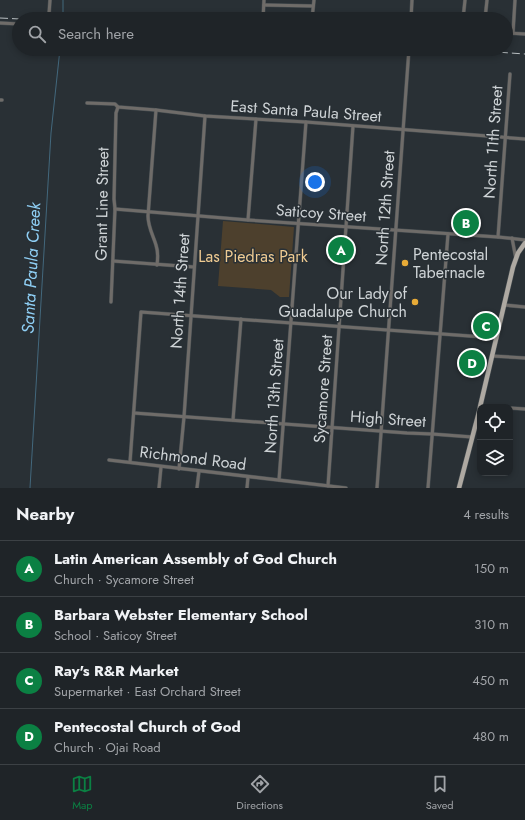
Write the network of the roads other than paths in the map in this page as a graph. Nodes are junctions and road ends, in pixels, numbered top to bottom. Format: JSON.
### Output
{"nodes":[{"id":1,"x":50,"y":0,"type":"edge"},
{"id":2,"x":264,"y":0,"type":"edge"},
{"id":3,"x":314,"y":0,"type":"edge"},
{"id":4,"x":412,"y":0,"type":"edge"},
{"id":5,"x":465,"y":0,"type":"edge"},
{"id":6,"x":487,"y":0,"type":"edge"},
{"id":7,"x":515,"y":0,"type":"edge"},
{"id":8,"x":264,"y":5,"type":"junction"},
{"id":9,"x":313,"y":6,"type":"junction"},
{"id":10,"x":49,"y":12,"type":"edge"},
{"id":11,"x":264,"y":12,"type":"edge"},
{"id":12,"x":313,"y":12,"type":"edge"},
{"id":13,"x":411,"y":12,"type":"edge"},
{"id":14,"x":464,"y":12,"type":"edge"},
{"id":15,"x":486,"y":12,"type":"edge"},
{"id":16,"x":0,"y":23,"type":"edge"},
{"id":17,"x":12,"y":24,"type":"edge"},
{"id":18,"x":513,"y":33,"type":"joint"},
{"id":19,"x":525,"y":34,"type":"edge"},
{"id":20,"x":408,"y":56,"type":"edge"},
{"id":21,"x":510,"y":74,"type":"dead end"},
{"id":22,"x":87,"y":103,"type":"dead end"},
{"id":23,"x":118,"y":107,"type":"junction"},
{"id":24,"x":156,"y":110,"type":"junction"},
{"id":25,"x":205,"y":116,"type":"junction"},
{"id":26,"x":256,"y":119,"type":"junction"},
{"id":27,"x":306,"y":122,"type":"junction"},
{"id":28,"x":354,"y":126,"type":"junction"},
{"id":29,"x":403,"y":130,"type":"junction"},
{"id":30,"x":505,"y":137,"type":"junction"},
{"id":31,"x":525,"y":139,"type":"edge"},
{"id":32,"x":115,"y":209,"type":"junction"},
{"id":33,"x":148,"y":211,"type":"junction"},
{"id":34,"x":198,"y":216,"type":"junction"},
{"id":35,"x":248,"y":220,"type":"junction"},
{"id":36,"x":298,"y":223,"type":"junction"},
{"id":37,"x":347,"y":226,"type":"junction"},
{"id":38,"x":396,"y":230,"type":"junction"},
{"id":39,"x":448,"y":234,"type":"junction"},
{"id":40,"x":498,"y":237,"type":"junction"},
{"id":41,"x":512,"y":238,"type":"junction"},
{"id":42,"x":525,"y":240,"type":"edge"},
{"id":43,"x":525,"y":244,"type":"edge"},
{"id":44,"x":516,"y":259,"type":"junction"},
{"id":45,"x":113,"y":261,"type":"junction"},
{"id":46,"x":157,"y":265,"type":"junction"},
{"id":47,"x":194,"y":268,"type":"junction"},
{"id":48,"x":111,"y":302,"type":"dead end"},
{"id":49,"x":504,"y":305,"type":"junction"},
{"id":50,"x":525,"y":307,"type":"edge"},
{"id":51,"x":190,"y":315,"type":"junction"},
{"id":52,"x":241,"y":319,"type":"junction"},
{"id":53,"x":291,"y":323,"type":"junction"},
{"id":54,"x":339,"y":327,"type":"junction"},
{"id":55,"x":388,"y":331,"type":"junction"},
{"id":56,"x":440,"y":334,"type":"junction"},
{"id":57,"x":497,"y":338,"type":"junction"},
{"id":58,"x":492,"y":356,"type":"junction"},
{"id":59,"x":525,"y":358,"type":"edge"},
{"id":60,"x":481,"y":404,"type":"edge"},
{"id":61,"x":513,"y":408,"type":"edge"},
{"id":62,"x":525,"y":409,"type":"edge"},
{"id":63,"x":134,"y":413,"type":"junction"},
{"id":64,"x":184,"y":416,"type":"junction"},
{"id":65,"x":477,"y":418,"type":"edge"},
{"id":66,"x":233,"y":420,"type":"junction"},
{"id":67,"x":284,"y":424,"type":"junction"},
{"id":68,"x":332,"y":428,"type":"junction"},
{"id":69,"x":381,"y":431,"type":"junction"},
{"id":70,"x":432,"y":434,"type":"junction"},
{"id":71,"x":472,"y":437,"type":"junction"},
{"id":72,"x":109,"y":460,"type":"dead end"},
{"id":73,"x":130,"y":462,"type":"junction"},
{"id":74,"x":161,"y":467,"type":"junction"},
{"id":75,"x":179,"y":469,"type":"junction"},
{"id":76,"x":199,"y":471,"type":"junction"},
{"id":77,"x":248,"y":477,"type":"junction"},
{"id":78,"x":279,"y":480,"type":"junction"},
{"id":79,"x":328,"y":486,"type":"junction"},
{"id":80,"x":159,"y":488,"type":"edge"},
{"id":81,"x":198,"y":488,"type":"edge"},
{"id":82,"x":247,"y":488,"type":"edge"},
{"id":83,"x":346,"y":488,"type":"edge"},
{"id":84,"x":377,"y":488,"type":"edge"},
{"id":85,"x":428,"y":488,"type":"edge"},
{"id":86,"x":459,"y":488,"type":"edge"}],
"edges":[{"from":1,"to":10,"type":"street"},
{"from":2,"to":8,"type":"street"},
{"from":3,"to":9,"type":"street"},
{"from":4,"to":13,"type":"street"},
{"from":5,"to":14,"type":"street"},
{"from":6,"to":15,"type":"street"},
{"from":7,"to":18,"type":"street"},
{"from":8,"to":9,"type":"street"},
{"from":8,"to":11,"type":"street"},
{"from":9,"to":12,"type":"street"},
{"from":16,"to":17,"type":"street"},
{"from":18,"to":19,"type":"street"},
{"from":20,"to":29,"type":"street","name":"North 12th Street"},
{"from":21,"to":30,"type":"street","name":"North 11th Street"},
{"from":22,"to":23,"type":"street","name":"East Santa Paula Street"},
{"from":23,"to":24,"type":"street","name":"East Santa Paula Street"},
{"from":23,"to":32,"type":"street","name":"Grant Line Street"},
{"from":24,"to":25,"type":"street","name":"East Santa Paula Street"},
{"from":24,"to":33,"type":"street"},
{"from":25,"to":26,"type":"street","name":"East Santa Paula Street"},
{"from":25,"to":34,"type":"street","name":"North 14th Street"},
{"from":26,"to":27,"type":"street","name":"East Santa Paula Street"},
{"from":26,"to":35,"type":"street"},
{"from":27,"to":28,"type":"street","name":"East Santa Paula Street"},
{"from":27,"to":36,"type":"street","name":"North 13th Street"},
{"from":28,"to":29,"type":"street","name":"East Santa Paula Street"},
{"from":28,"to":37,"type":"street","name":"Sycamore Street"},
{"from":29,"to":30,"type":"street","name":"East Santa Paula Street"},
{"from":29,"to":38,"type":"street","name":"North 12th Street"},
{"from":30,"to":31,"type":"street","name":"East Santa Paula Street"},
{"from":30,"to":40,"type":"street","name":"North 11th Street"},
{"from":32,"to":33,"type":"street","name":"Saticoy Street"},
{"from":32,"to":45,"type":"street","name":"Grant Line Street"},
{"from":33,"to":34,"type":"street","name":"Saticoy Street"},
{"from":33,"to":46,"type":"street"},
{"from":34,"to":35,"type":"street","name":"Saticoy Street"},
{"from":34,"to":47,"type":"street","name":"North 14th Street"},
{"from":35,"to":36,"type":"street","name":"Saticoy Street"},
{"from":36,"to":37,"type":"street","name":"Saticoy Street"},
{"from":36,"to":53,"type":"street","name":"North 13th Street"},
{"from":37,"to":38,"type":"street","name":"Saticoy Street"},
{"from":37,"to":54,"type":"street","name":"Sycamore Street"},
{"from":38,"to":39,"type":"street","name":"Saticoy Street"},
{"from":38,"to":55,"type":"street","name":"North 12th Street"},
{"from":39,"to":40,"type":"street","name":"Saticoy Street"},
{"from":39,"to":56,"type":"street"},
{"from":40,"to":41,"type":"street","name":"Saticoy Street"},
{"from":41,"to":42,"type":"street","name":"Saticoy Street"},
{"from":41,"to":44,"type":"street"},
{"from":43,"to":44,"type":"main road"},
{"from":44,"to":49,"type":"main road"},
{"from":45,"to":46,"type":"street"},
{"from":45,"to":48,"type":"street","name":"Grant Line Street"},
{"from":46,"to":47,"type":"street"},
{"from":47,"to":51,"type":"street","name":"North 14th Street"},
{"from":49,"to":50,"type":"street"},
{"from":49,"to":57,"type":"main road"},
{"from":51,"to":52,"type":"street"},
{"from":51,"to":63,"type":"street"},
{"from":51,"to":64,"type":"street","name":"North 14th Street"},
{"from":52,"to":53,"type":"street"},
{"from":52,"to":66,"type":"street"},
{"from":53,"to":54,"type":"street"},
{"from":53,"to":67,"type":"street","name":"North 13th Street"},
{"from":54,"to":55,"type":"street"},
{"from":54,"to":68,"type":"street","name":"Sycamore Street"},
{"from":55,"to":56,"type":"street"},
{"from":55,"to":69,"type":"street","name":"North 12th Street"},
{"from":56,"to":57,"type":"street"},
{"from":56,"to":70,"type":"street"},
{"from":57,"to":58,"type":"main road"},
{"from":58,"to":59,"type":"street"},
{"from":58,"to":60,"type":"main road"},
{"from":61,"to":62,"type":"street"},
{"from":63,"to":64,"type":"street","name":"High Street"},
{"from":63,"to":73,"type":"street"},
{"from":64,"to":66,"type":"street","name":"High Street"},
{"from":64,"to":75,"type":"street","name":"North 14th Street"},
{"from":65,"to":71,"type":"main road"},
{"from":66,"to":67,"type":"street","name":"High Street"},
{"from":67,"to":68,"type":"street","name":"High Street"},
{"from":67,"to":78,"type":"street","name":"North 13th Street"},
{"from":68,"to":69,"type":"street","name":"High Street"},
{"from":68,"to":79,"type":"street","name":"Sycamore Street"},
{"from":69,"to":70,"type":"street","name":"High Street"},
{"from":69,"to":84,"type":"street","name":"North 12th Street"},
{"from":70,"to":71,"type":"street","name":"High Street"},
{"from":70,"to":85,"type":"street"},
{"from":71,"to":86,"type":"main road"},
{"from":72,"to":73,"type":"street","name":"Richmond Road"},
{"from":73,"to":74,"type":"street","name":"Richmond Road"},
{"from":74,"to":75,"type":"street","name":"Richmond Road"},
{"from":74,"to":80,"type":"street"},
{"from":75,"to":76,"type":"street","name":"Richmond Road"},
{"from":76,"to":77,"type":"street","name":"Richmond Road"},
{"from":76,"to":81,"type":"street"},
{"from":77,"to":78,"type":"street","name":"Richmond Road"},
{"from":77,"to":82,"type":"street"},
{"from":78,"to":79,"type":"street","name":"Richmond Road"},
{"from":79,"to":83,"type":"street","name":"Richmond Road"}]}
